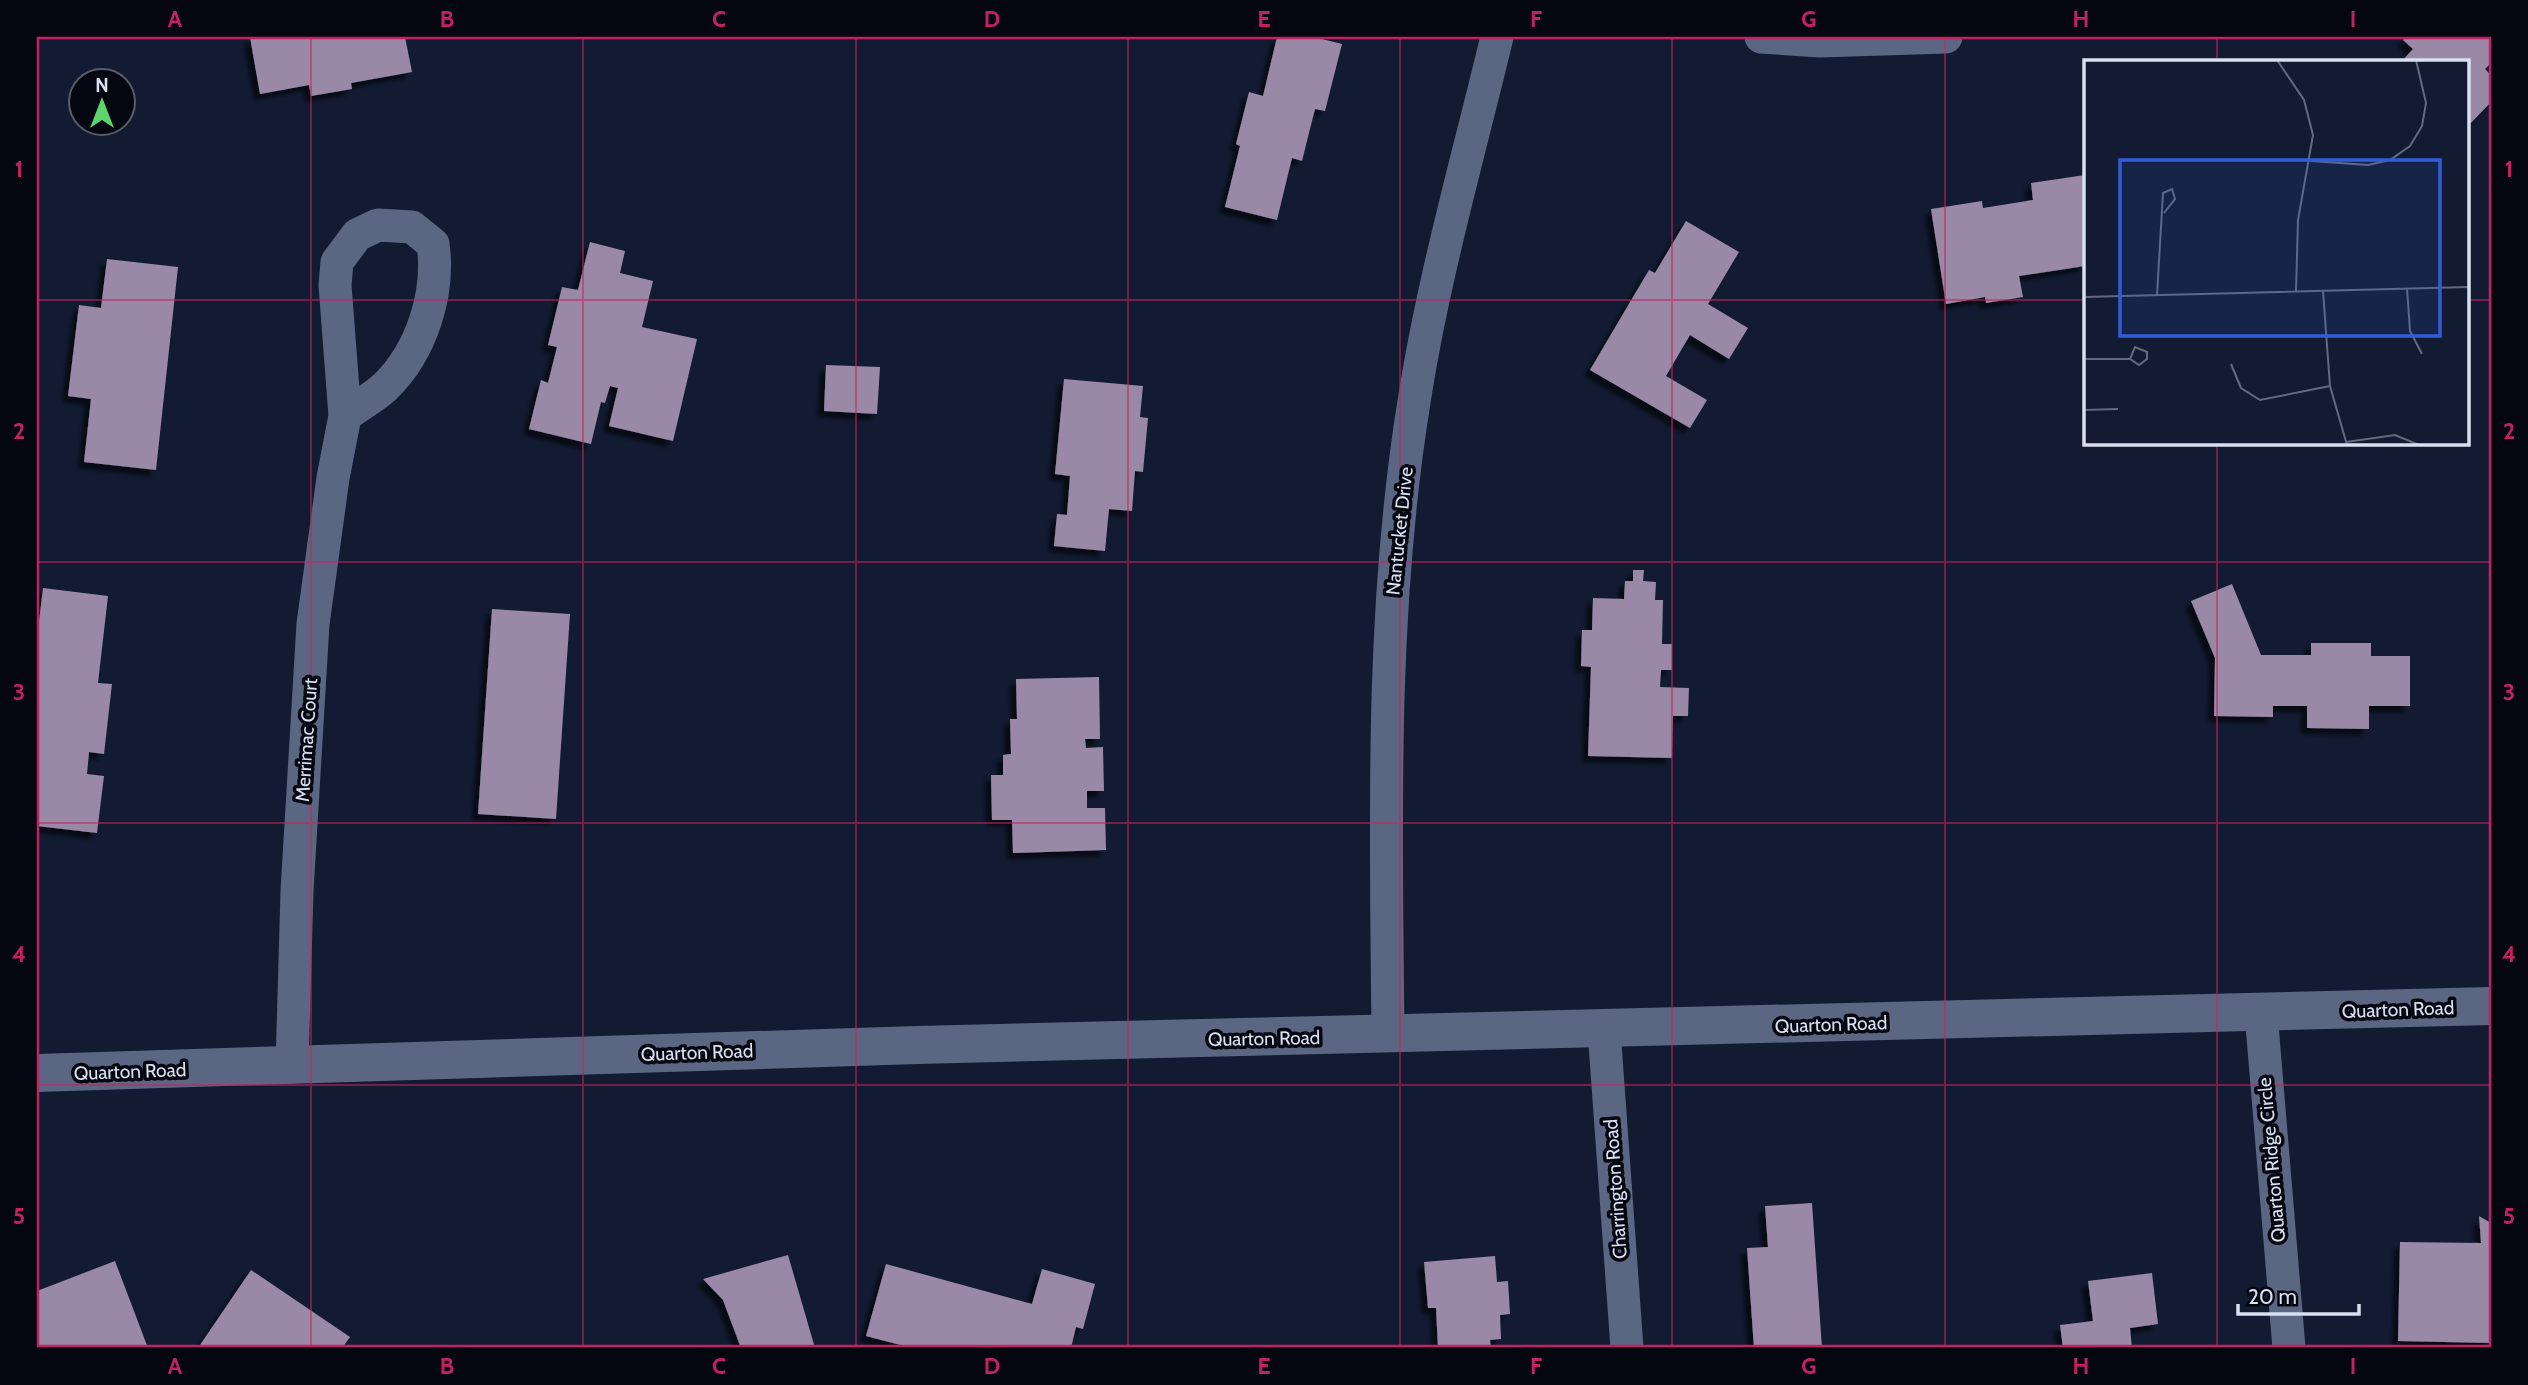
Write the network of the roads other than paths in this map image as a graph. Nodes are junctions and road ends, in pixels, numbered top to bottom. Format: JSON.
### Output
{"nodes":[{"id":1,"x":1497,"y":37,"type":"edge"},
{"id":2,"x":1761,"y":37,"type":"edge"},
{"id":3,"x":1946,"y":37,"type":"edge"},
{"id":4,"x":345,"y":416,"type":"junction"},
{"id":5,"x":2491,"y":1006,"type":"edge"},
{"id":6,"x":2261,"y":1013,"type":"junction"},
{"id":7,"x":1604,"y":1030,"type":"junction"},
{"id":8,"x":1388,"y":1035,"type":"junction"},
{"id":9,"x":292,"y":1066,"type":"junction"},
{"id":10,"x":37,"y":1073,"type":"edge"},
{"id":11,"x":1627,"y":1348,"type":"edge"},
{"id":12,"x":2289,"y":1348,"type":"edge"}],
"edges":[{"from":1,"to":8,"type":"street","name":"Nantucket Drive"},
{"from":2,"to":3,"type":"street"},
{"from":4,"to":4,"type":"street","name":"Merrimac Court"},
{"from":4,"to":9,"type":"street","name":"Merrimac Court"},
{"from":5,"to":6,"type":"street","name":"Quarton Road"},
{"from":6,"to":7,"type":"street","name":"Quarton Road"},
{"from":6,"to":12,"type":"street","name":"Quarton Ridge Circle"},
{"from":7,"to":8,"type":"street","name":"Quarton Road"},
{"from":7,"to":11,"type":"street","name":"Charrington Road"},
{"from":8,"to":9,"type":"street","name":"Quarton Road"},
{"from":9,"to":10,"type":"street","name":"Quarton Road"}]}
